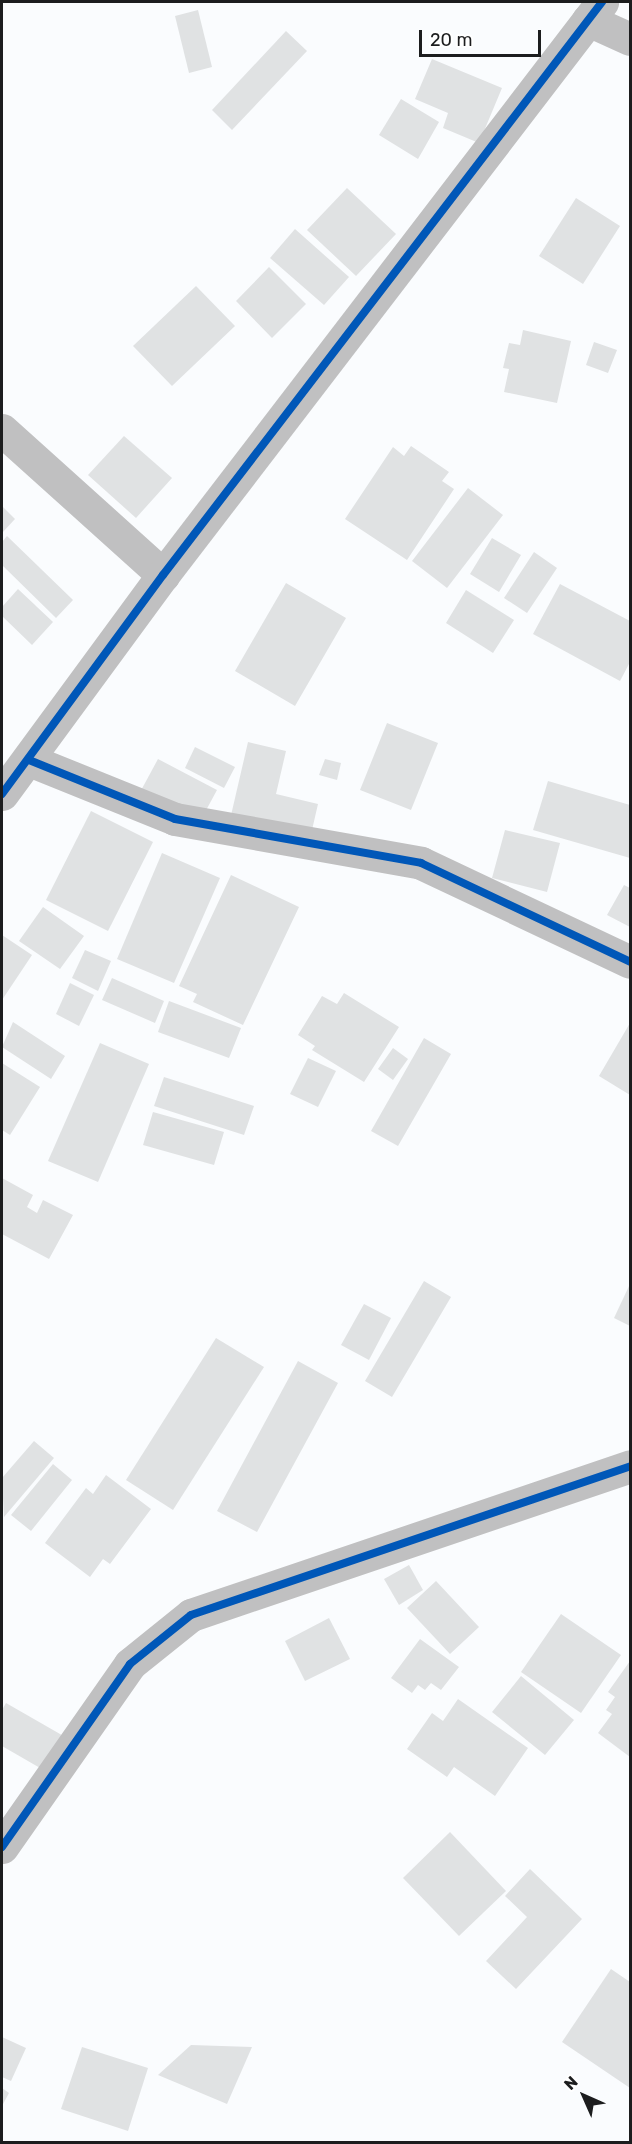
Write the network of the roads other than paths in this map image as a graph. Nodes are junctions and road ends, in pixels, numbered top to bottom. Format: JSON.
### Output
{"nodes":[{"id":1,"x":595,"y":11,"type":"edge"},
{"id":2,"x":630,"y":39,"type":"edge"},
{"id":3,"x":2,"y":430,"type":"edge"},
{"id":4,"x":163,"y":575,"type":"junction"},
{"id":5,"x":29,"y":760,"type":"junction"},
{"id":6,"x":2,"y":794,"type":"edge"},
{"id":7,"x":630,"y":962,"type":"edge"},
{"id":8,"x":630,"y":1466,"type":"edge"},
{"id":9,"x":2,"y":1847,"type":"edge"}],
"edges":[{"from":1,"to":2,"type":"street"},
{"from":1,"to":4,"type":"street"},
{"from":3,"to":4,"type":"street"},
{"from":4,"to":5,"type":"street"},
{"from":5,"to":6,"type":"street"},
{"from":5,"to":7,"type":"street"},
{"from":8,"to":9,"type":"street"}]}
